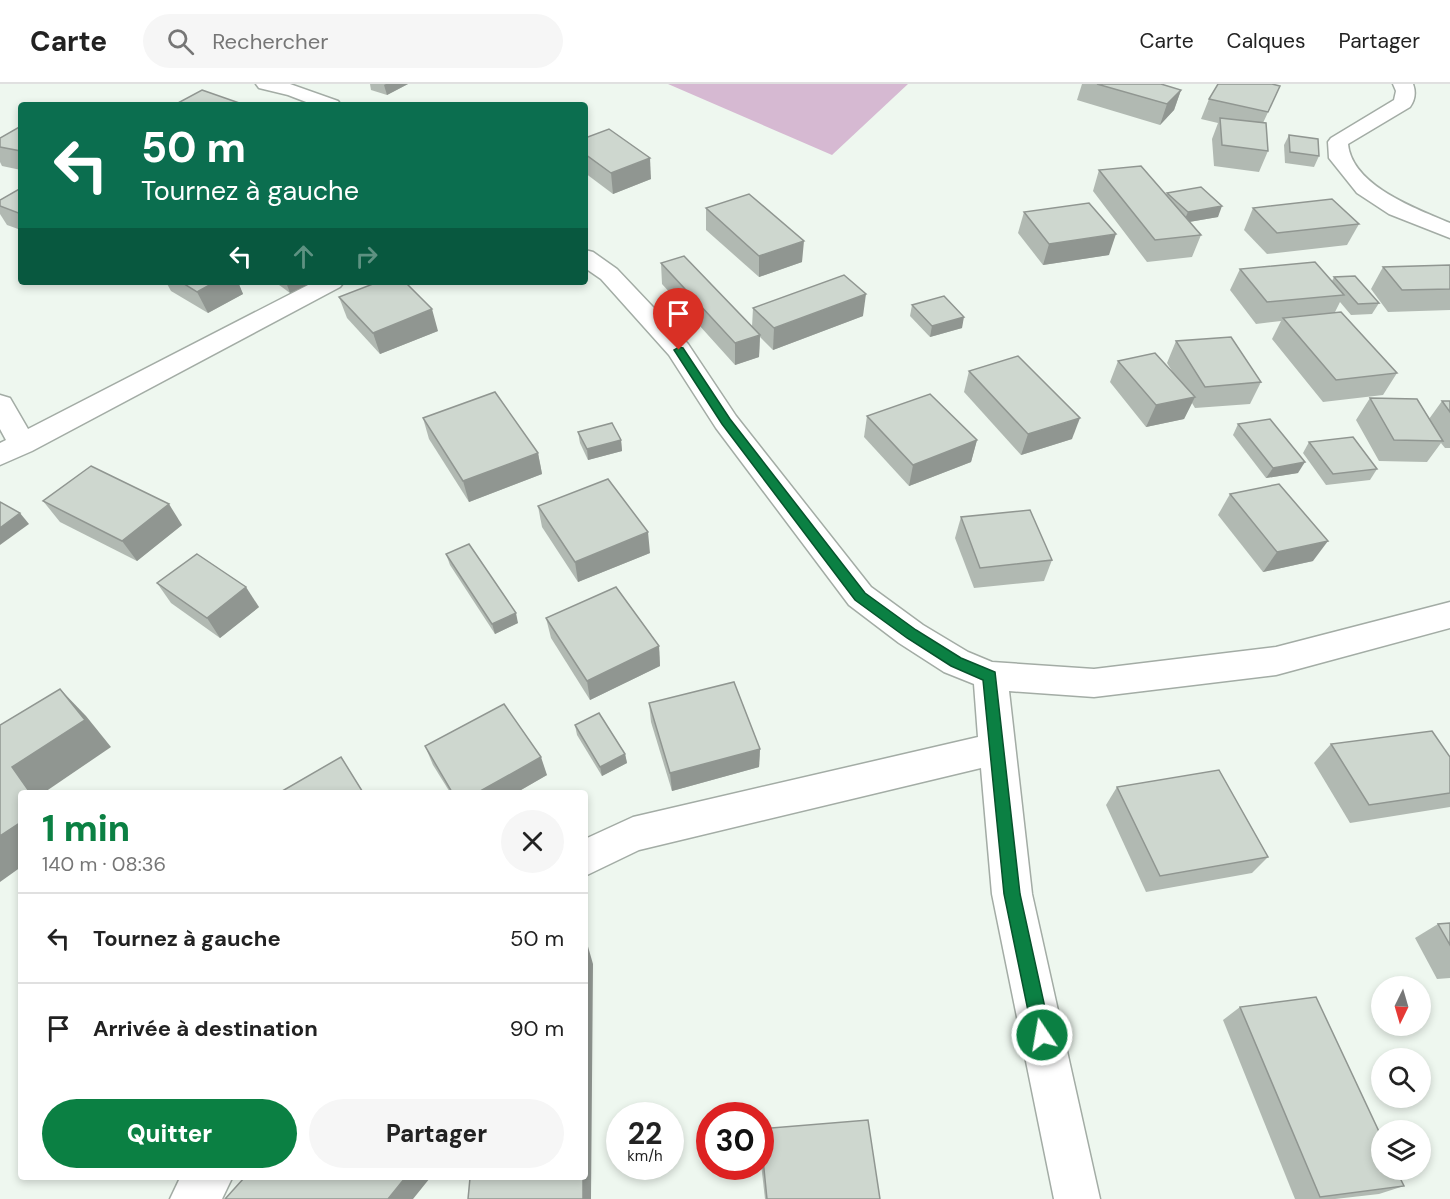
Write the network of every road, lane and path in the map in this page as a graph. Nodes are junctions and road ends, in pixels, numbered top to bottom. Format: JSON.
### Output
{"nodes":[{"id":1,"x":266,"y":84,"type":"edge"},
{"id":2,"x":1403,"y":84,"type":"edge"},
{"id":3,"x":323,"y":102,"type":"edge"},
{"id":4,"x":1450,"y":231,"type":"edge"},
{"id":5,"x":588,"y":259,"type":"edge"},
{"id":6,"x":326,"y":285,"type":"edge"},
{"id":7,"x":0,"y":404,"type":"edge"},
{"id":8,"x":11,"y":450,"type":"edge"},
{"id":9,"x":1450,"y":615,"type":"edge"},
{"id":10,"x":990,"y":676,"type":"junction"},
{"id":11,"x":999,"y":748,"type":"junction"},
{"id":12,"x":588,"y":856,"type":"edge"},
{"id":13,"x":207,"y":1180,"type":"edge"},
{"id":14,"x":193,"y":1199,"type":"edge"},
{"id":15,"x":1077,"y":1199,"type":"edge"}],
"edges":[{"from":1,"to":3,"type":"street"},
{"from":2,"to":4,"type":"street"},
{"from":5,"to":10,"type":"street"},
{"from":6,"to":8,"type":"street"},
{"from":7,"to":8,"type":"street"},
{"from":9,"to":10,"type":"street"},
{"from":10,"to":11,"type":"street"},
{"from":11,"to":12,"type":"street"},
{"from":11,"to":15,"type":"street"},
{"from":13,"to":14,"type":"street"}]}
